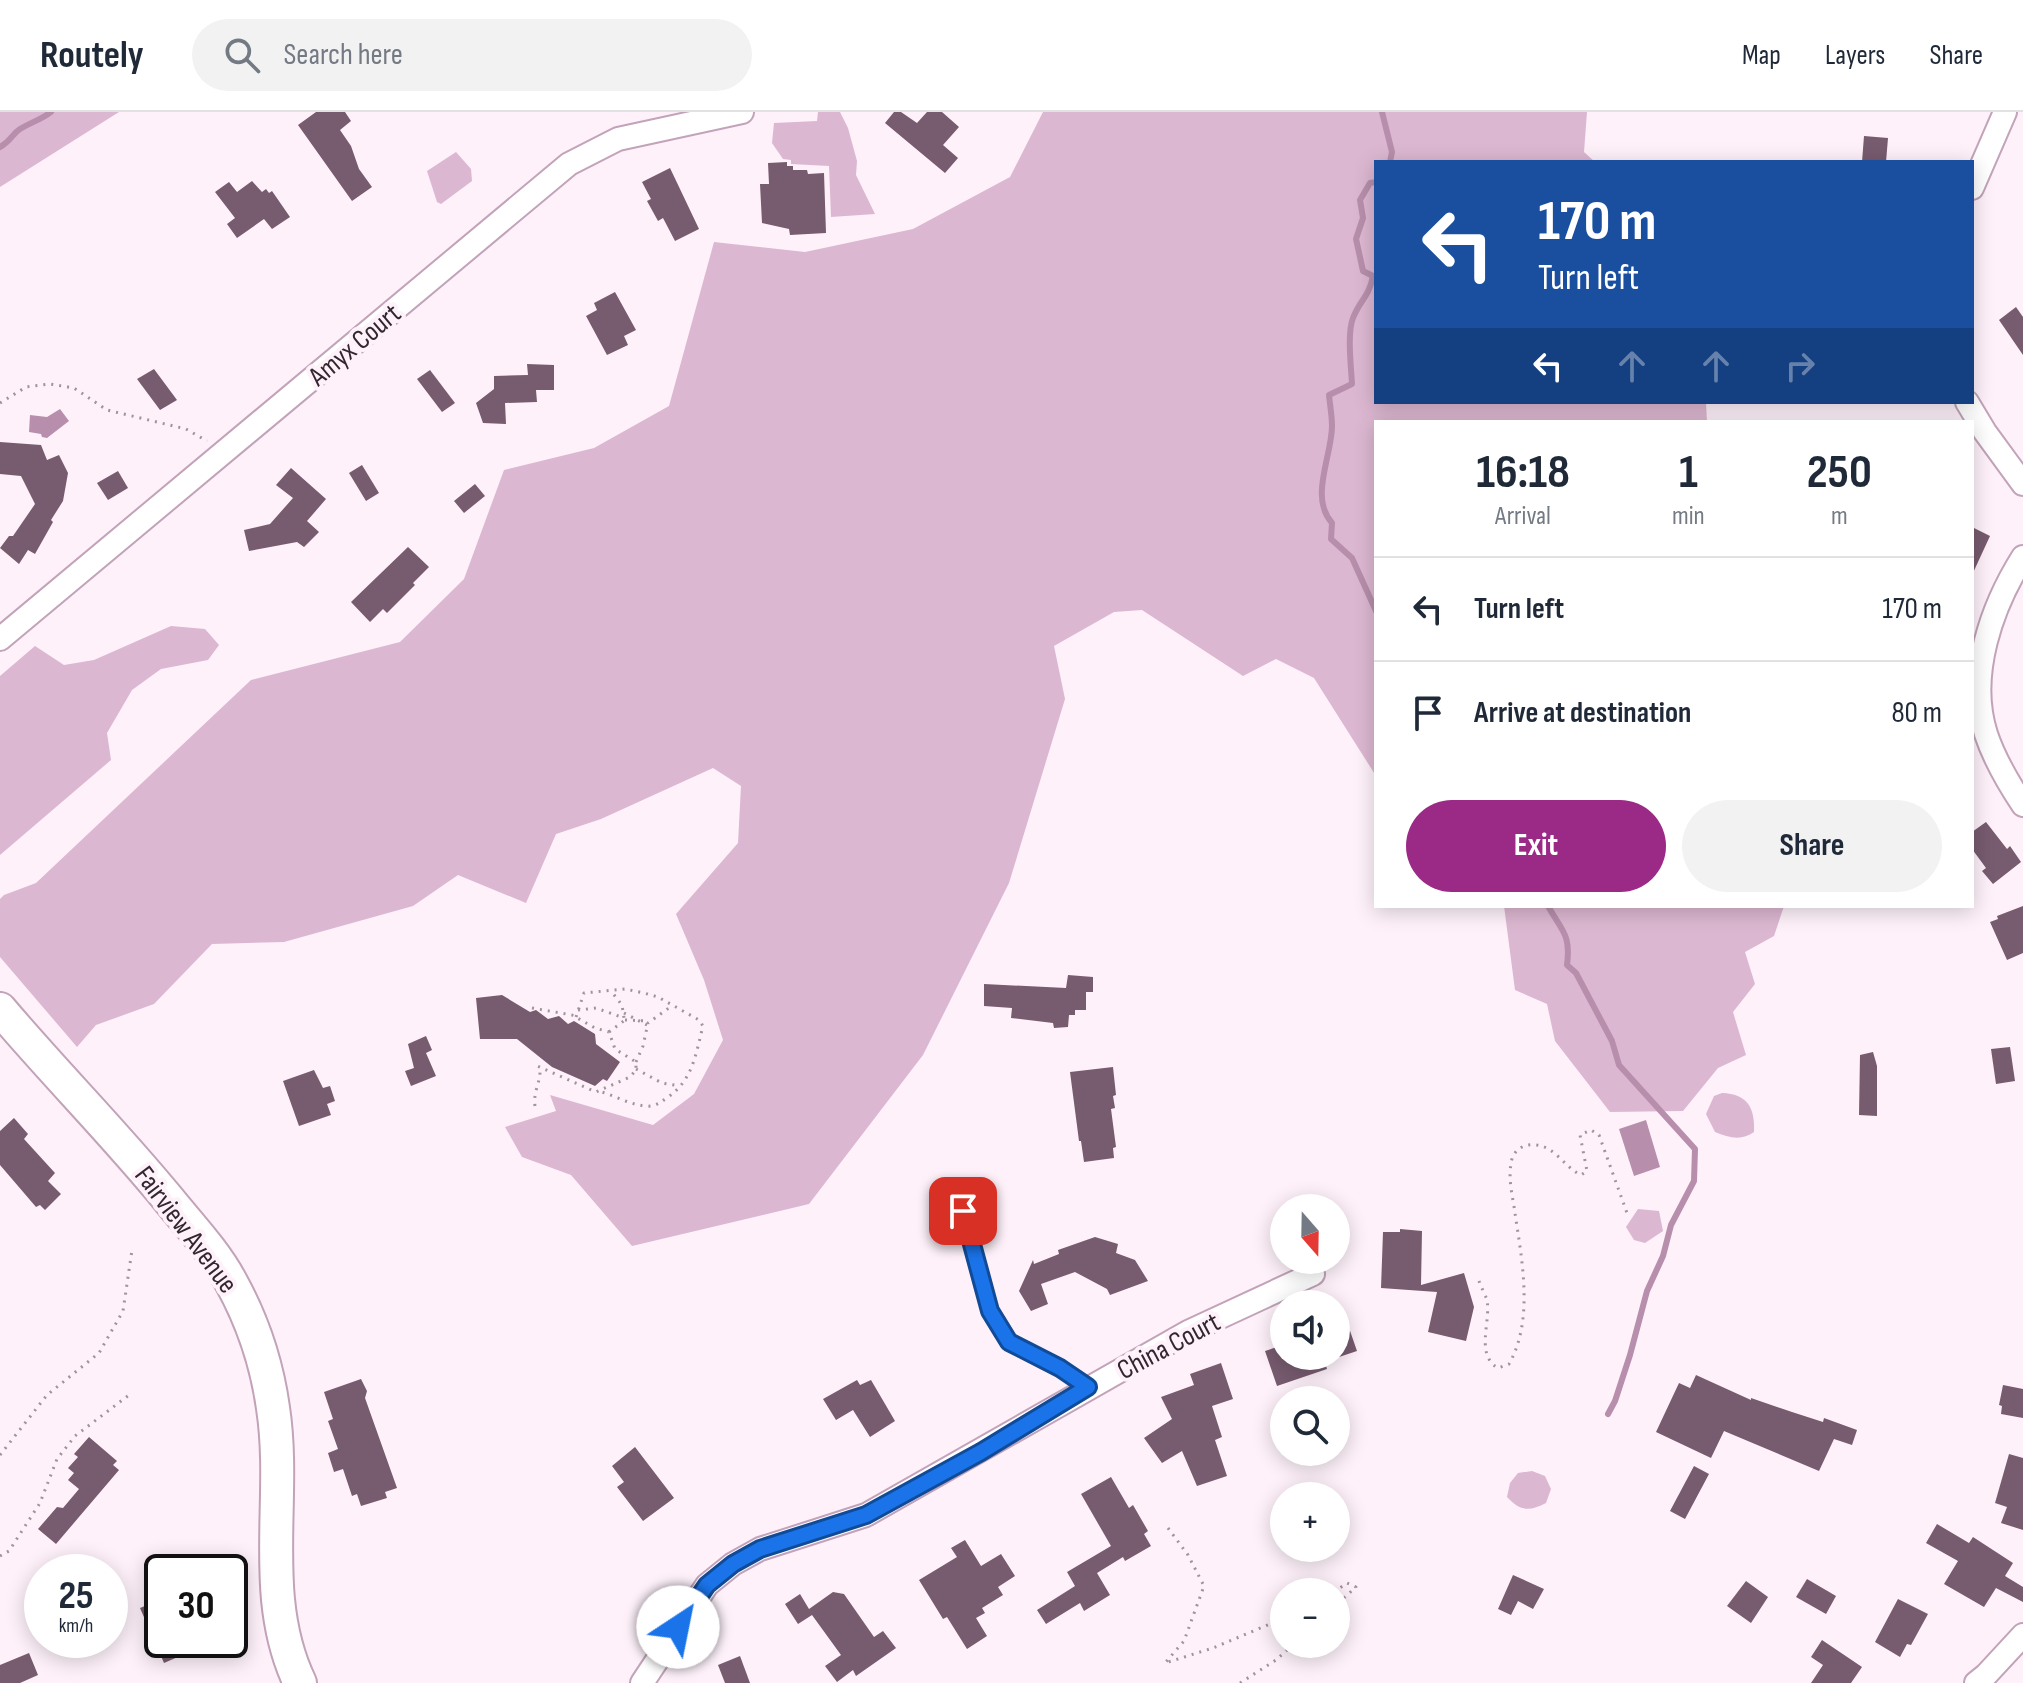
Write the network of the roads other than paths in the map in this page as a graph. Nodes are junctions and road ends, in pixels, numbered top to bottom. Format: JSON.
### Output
{"nodes":[{"id":1,"x":742,"y":112,"type":"edge"},
{"id":2,"x":2005,"y":112,"type":"edge"},
{"id":3,"x":1974,"y":183,"type":"edge"},
{"id":4,"x":1968,"y":404,"type":"edge"},
{"id":5,"x":2023,"y":484,"type":"edge"},
{"id":6,"x":2023,"y":557,"type":"edge"},
{"id":7,"x":0,"y":639,"type":"edge"},
{"id":8,"x":2023,"y":805,"type":"edge"},
{"id":9,"x":0,"y":1009,"type":"edge"},
{"id":10,"x":963,"y":1211,"type":"dead end"},
{"id":11,"x":1313,"y":1274,"type":"dead end"},
{"id":12,"x":1088,"y":1387,"type":"junction"},
{"id":13,"x":2023,"y":1635,"type":"edge"},
{"id":14,"x":300,"y":1683,"type":"edge"},
{"id":15,"x":642,"y":1683,"type":"edge"},
{"id":16,"x":1976,"y":1683,"type":"edge"}],
"edges":[{"from":1,"to":7,"type":"street","name":"Amyx Court"},
{"from":2,"to":3,"type":"street"},
{"from":4,"to":5,"type":"street"},
{"from":6,"to":8,"type":"street"},
{"from":9,"to":14,"type":"main road","name":"Fairview Avenue"},
{"from":10,"to":12,"type":"lane"},
{"from":11,"to":12,"type":"street","name":"China Court"},
{"from":12,"to":15,"type":"street","name":"China Court"},
{"from":13,"to":16,"type":"street"}]}
